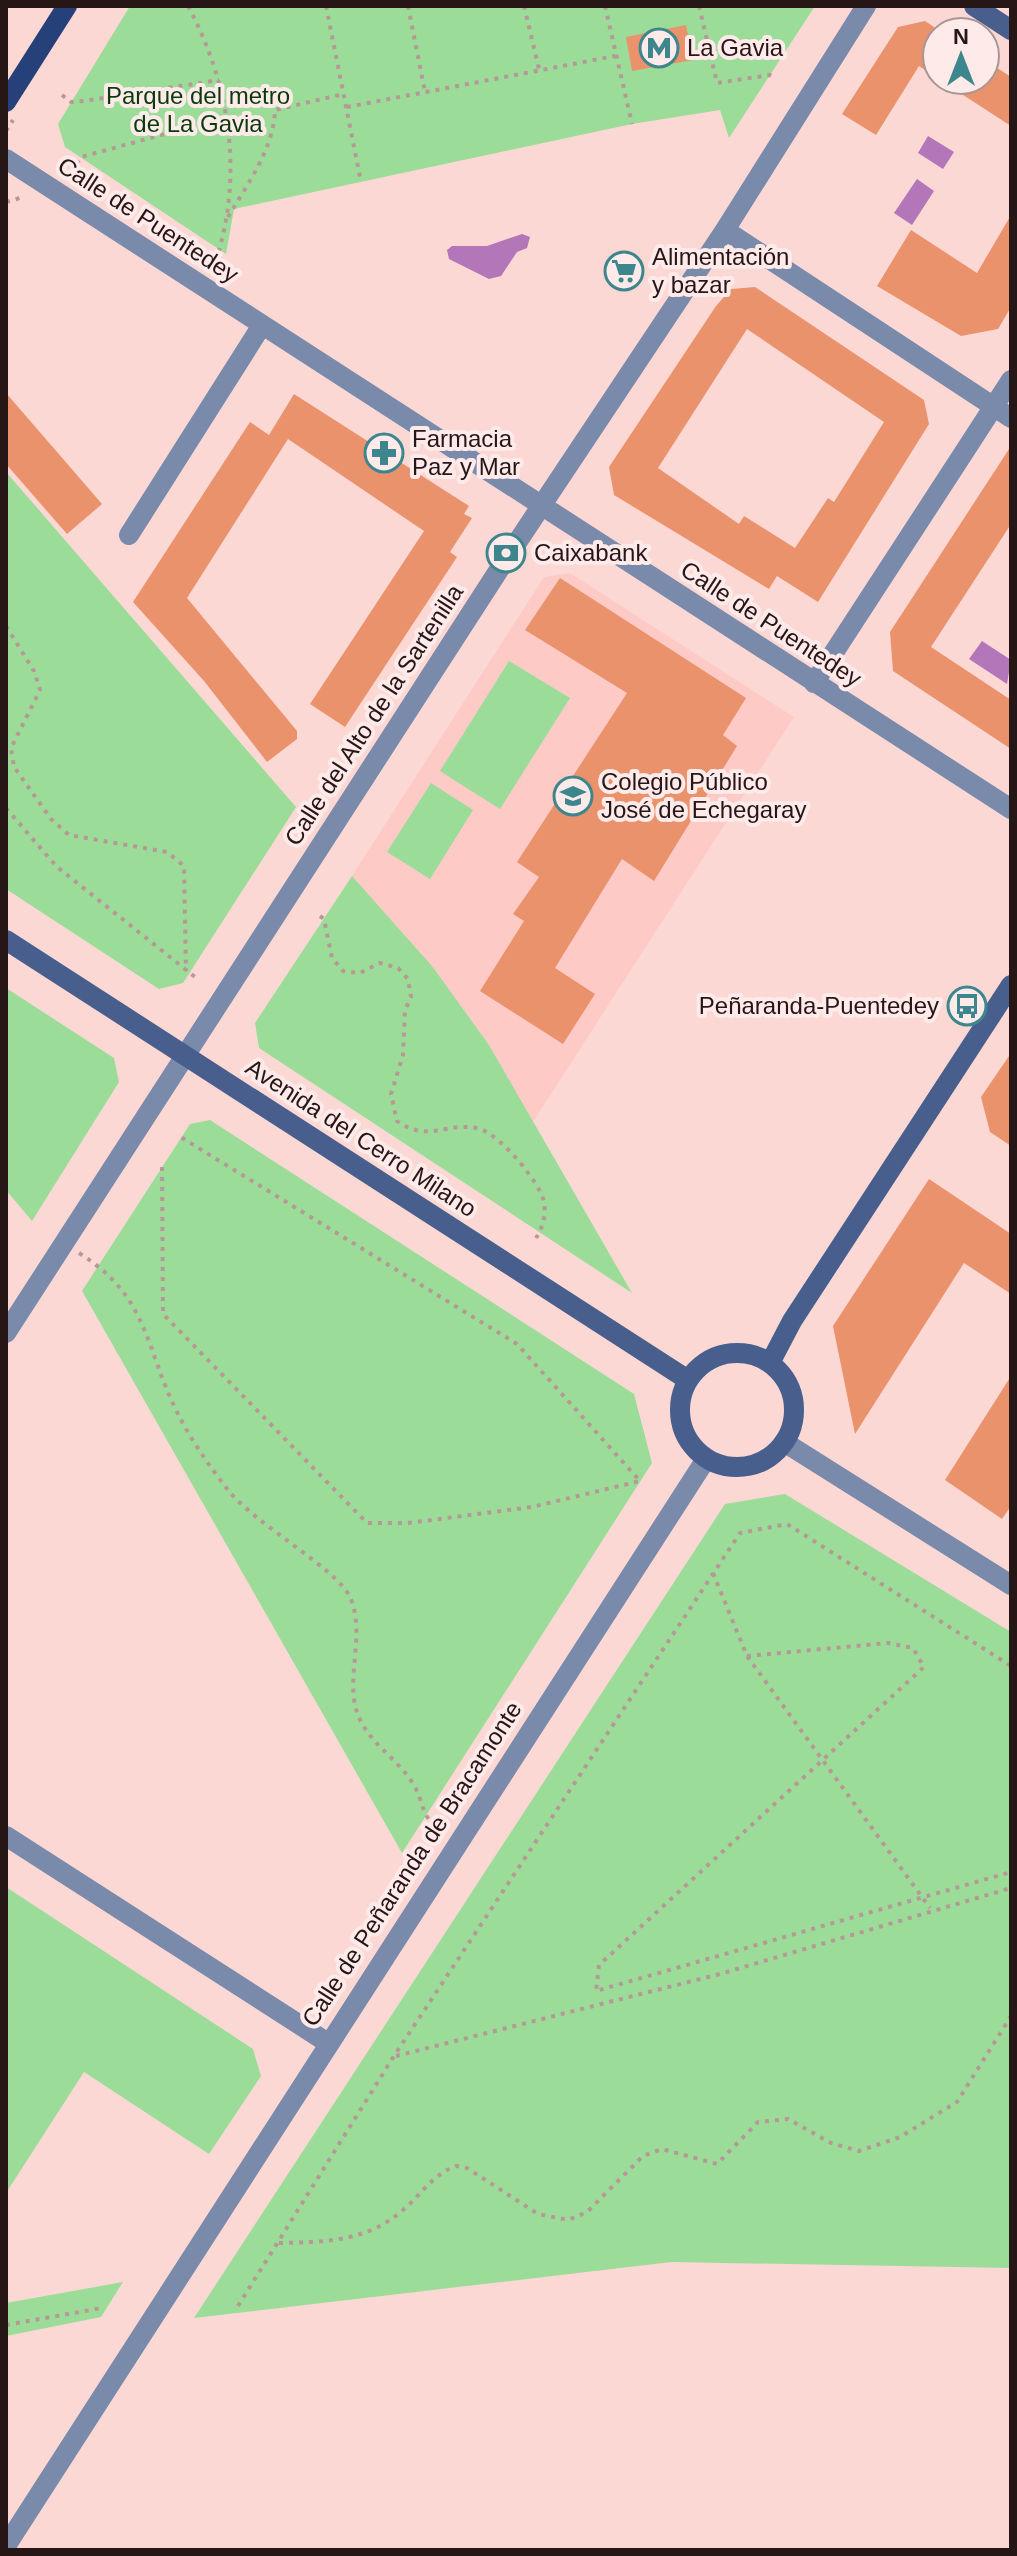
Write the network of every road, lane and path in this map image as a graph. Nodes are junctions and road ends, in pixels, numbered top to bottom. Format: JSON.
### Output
{"nodes":[{"id":1,"x":67,"y":6,"type":"edge"},
{"id":2,"x":188,"y":6,"type":"edge"},
{"id":3,"x":326,"y":6,"type":"edge"},
{"id":4,"x":408,"y":6,"type":"edge"},
{"id":5,"x":524,"y":6,"type":"edge"},
{"id":6,"x":605,"y":6,"type":"edge"},
{"id":7,"x":699,"y":6,"type":"edge"},
{"id":8,"x":866,"y":6,"type":"edge"},
{"id":9,"x":974,"y":6,"type":"edge"},
{"id":10,"x":1011,"y":30,"type":"edge"},
{"id":11,"x":615,"y":56,"type":"junction"},
{"id":12,"x":539,"y":69,"type":"junction"},
{"id":13,"x":776,"y":78,"type":"dead end"},
{"id":14,"x":219,"y":80,"type":"junction"},
{"id":15,"x":425,"y":92,"type":"junction"},
{"id":16,"x":344,"y":94,"type":"junction"},
{"id":17,"x":62,"y":95,"type":"dead end"},
{"id":18,"x":6,"y":102,"type":"edge"},
{"id":19,"x":347,"y":107,"type":"junction"},
{"id":20,"x":227,"y":117,"type":"junction"},
{"id":21,"x":632,"y":124,"type":"dead end"},
{"id":22,"x":6,"y":159,"type":"edge"},
{"id":23,"x":77,"y":164,"type":"dead end"},
{"id":24,"x":361,"y":182,"type":"dead end"},
{"id":25,"x":20,"y":198,"type":"dead end"},
{"id":26,"x":6,"y":202,"type":"edge"},
{"id":27,"x":227,"y":219,"type":"junction"},
{"id":28,"x":725,"y":230,"type":"junction"},
{"id":29,"x":218,"y":254,"type":"dead end"},
{"id":30,"x":262,"y":325,"type":"junction"},
{"id":31,"x":1011,"y":380,"type":"edge"},
{"id":32,"x":1002,"y":412,"type":"edge"},
{"id":33,"x":543,"y":506,"type":"junction"},
{"id":34,"x":129,"y":535,"type":"dead end"},
{"id":35,"x":6,"y":626,"type":"edge"},
{"id":36,"x":814,"y":683,"type":"junction"},
{"id":37,"x":6,"y":808,"type":"edge"},
{"id":38,"x":1011,"y":809,"type":"edge"},
{"id":39,"x":320,"y":916,"type":"dead end"},
{"id":40,"x":6,"y":940,"type":"edge"},
{"id":41,"x":186,"y":971,"type":"junction"},
{"id":42,"x":195,"y":977,"type":"dead end"},
{"id":43,"x":1011,"y":985,"type":"edge"},
{"id":44,"x":186,"y":1056,"type":"junction"},
{"id":45,"x":179,"y":1136,"type":"dead end"},
{"id":46,"x":162,"y":1167,"type":"dead end"},
{"id":47,"x":536,"y":1238,"type":"dead end"},
{"id":48,"x":64,"y":1244,"type":"junction"},
{"id":49,"x":6,"y":1333,"type":"edge"},
{"id":50,"x":770,"y":1363,"type":"junction"},
{"id":51,"x":688,"y":1380,"type":"junction"},
{"id":52,"x":784,"y":1442,"type":"junction"},
{"id":53,"x":706,"y":1459,"type":"junction"},
{"id":54,"x":713,"y":1573,"type":"junction"},
{"id":55,"x":1011,"y":1585,"type":"edge"},
{"id":56,"x":747,"y":1656,"type":"junction"},
{"id":57,"x":1011,"y":1666,"type":"edge"},
{"id":58,"x":824,"y":1759,"type":"junction"},
{"id":59,"x":6,"y":1836,"type":"edge"},
{"id":60,"x":455,"y":1844,"type":"junction"},
{"id":61,"x":1011,"y":1872,"type":"edge"},
{"id":62,"x":1011,"y":1888,"type":"edge"},
{"id":63,"x":921,"y":1897,"type":"junction"},
{"id":64,"x":931,"y":1909,"type":"junction"},
{"id":65,"x":1011,"y":2016,"type":"edge"},
{"id":66,"x":328,"y":2043,"type":"junction"},
{"id":67,"x":394,"y":2056,"type":"junction"},
{"id":68,"x":279,"y":2243,"type":"junction"},
{"id":69,"x":238,"y":2306,"type":"dead end"},
{"id":70,"x":102,"y":2308,"type":"dead end"},
{"id":71,"x":6,"y":2325,"type":"edge"},
{"id":72,"x":6,"y":2546,"type":"edge"}],
"edges":[{"from":1,"to":18,"type":"main road"},
{"from":2,"to":14,"type":"path"},
{"from":3,"to":16,"type":"path"},
{"from":4,"to":15,"type":"path"},
{"from":5,"to":12,"type":"path"},
{"from":6,"to":11,"type":"path"},
{"from":7,"to":13,"type":"path"},
{"from":8,"to":28,"type":"street","name":"Calle del Alto de la Sartenilla"},
{"from":9,"to":10,"type":"main road"},
{"from":11,"to":12,"type":"path"},
{"from":11,"to":21,"type":"path"},
{"from":12,"to":15,"type":"path"},
{"from":14,"to":17,"type":"path"},
{"from":14,"to":20,"type":"path"},
{"from":15,"to":19,"type":"path"},
{"from":16,"to":19,"type":"path"},
{"from":16,"to":27,"type":"path"},
{"from":19,"to":24,"type":"path"},
{"from":20,"to":23,"type":"path"},
{"from":20,"to":27,"type":"path"},
{"from":22,"to":30,"type":"street","name":"Calle de Puentedey"},
{"from":25,"to":26,"type":"path"},
{"from":27,"to":29,"type":"path"},
{"from":28,"to":32,"type":"street"},
{"from":28,"to":33,"type":"street","name":"Calle del Alto de la Sartenilla"},
{"from":30,"to":33,"type":"street","name":"Calle de Puentedey"},
{"from":30,"to":34,"type":"street"},
{"from":31,"to":32,"type":"street"},
{"from":32,"to":36,"type":"street"},
{"from":33,"to":36,"type":"street","name":"Calle de Puentedey"},
{"from":33,"to":44,"type":"street","name":"Calle del Alto de la Sartenilla"},
{"from":35,"to":41,"type":"path"},
{"from":36,"to":38,"type":"street","name":"Calle de Puentedey"},
{"from":37,"to":41,"type":"path"},
{"from":39,"to":47,"type":"path"},
{"from":40,"to":44,"type":"main road","name":"Avenida del Cerro Milano"},
{"from":41,"to":42,"type":"path"},
{"from":43,"to":50,"type":"main road"},
{"from":44,"to":48,"type":"street","name":"Calle del Alto de la Sartenilla"},
{"from":44,"to":51,"type":"main road","name":"Avenida del Cerro Milano"},
{"from":45,"to":46,"type":"path"},
{"from":48,"to":49,"type":"street","name":"Calle del Alto de la Sartenilla"},
{"from":48,"to":60,"type":"path"},
{"from":50,"to":51,"type":"main road"},
{"from":50,"to":52,"type":"main road"},
{"from":51,"to":53,"type":"main road"},
{"from":52,"to":53,"type":"main road"},
{"from":52,"to":55,"type":"street"},
{"from":53,"to":60,"type":"street","name":"Calle de Peñaranda de Bracamonte"},
{"from":54,"to":56,"type":"path"},
{"from":54,"to":57,"type":"path"},
{"from":54,"to":67,"type":"path"},
{"from":56,"to":58,"type":"path"},
{"from":56,"to":58,"type":"path"},
{"from":58,"to":63,"type":"path"},
{"from":58,"to":63,"type":"path"},
{"from":59,"to":66,"type":"street"},
{"from":60,"to":66,"type":"street","name":"Calle de Peñaranda de Bracamonte"},
{"from":61,"to":63,"type":"path"},
{"from":62,"to":64,"type":"path"},
{"from":63,"to":64,"type":"path"},
{"from":64,"to":67,"type":"path"},
{"from":65,"to":68,"type":"path"},
{"from":66,"to":72,"type":"street","name":"Calle de Peñaranda de Bracamonte"},
{"from":67,"to":68,"type":"path"},
{"from":68,"to":69,"type":"path"},
{"from":70,"to":71,"type":"path"}]}
